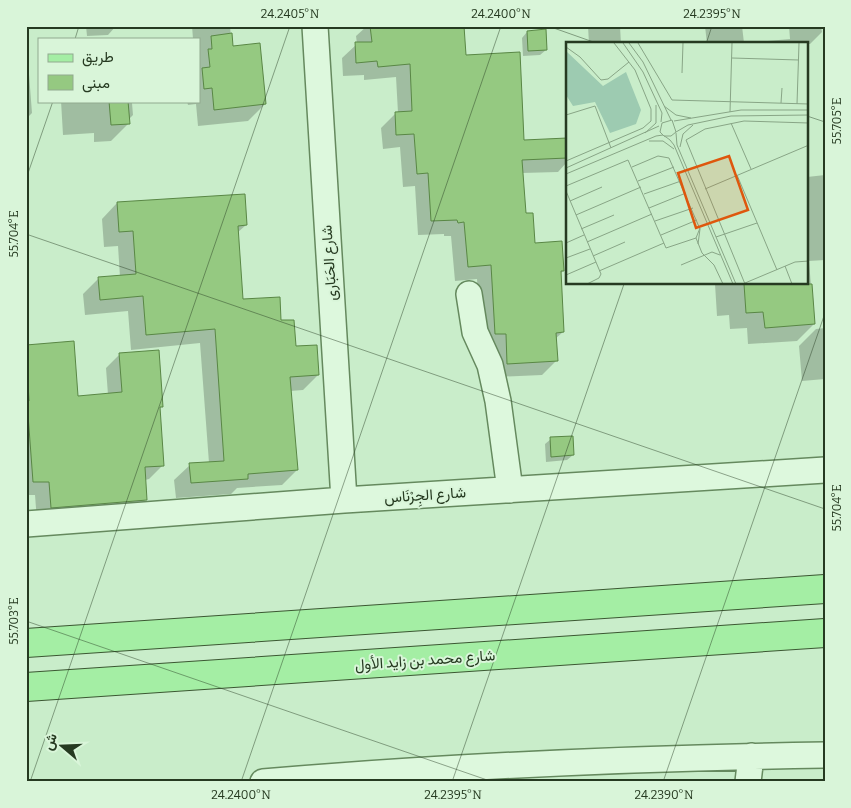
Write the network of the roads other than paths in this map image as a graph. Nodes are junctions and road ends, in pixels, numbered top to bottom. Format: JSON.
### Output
{"nodes":[{"id":1,"x":315,"y":26,"type":"edge"},
{"id":2,"x":469,"y":294,"type":"dead end"},
{"id":3,"x":825,"y":470,"type":"edge"},
{"id":4,"x":510,"y":490,"type":"junction"},
{"id":5,"x":344,"y":500,"type":"junction"},
{"id":6,"x":26,"y":524,"type":"edge"},
{"id":7,"x":825,"y":589,"type":"edge"},
{"id":8,"x":825,"y":633,"type":"edge"},
{"id":9,"x":26,"y":643,"type":"edge"},
{"id":10,"x":26,"y":687,"type":"edge"},
{"id":11,"x":751,"y":756,"type":"junction"},
{"id":12,"x":825,"y":756,"type":"edge"},
{"id":13,"x":564,"y":772,"type":"edge"},
{"id":14,"x":316,"y":779,"type":"edge"},
{"id":15,"x":263,"y":782,"type":"edge"},
{"id":16,"x":748,"y":782,"type":"edge"}],
"edges":[{"from":1,"to":5,"type":"street","name":"شارع الحَبَارى"},
{"from":2,"to":4,"type":"street"},
{"from":3,"to":4,"type":"street","name":"شارع الجِرْنَاس"},
{"from":4,"to":5,"type":"street","name":"شارع الجِرْنَاس"},
{"from":5,"to":6,"type":"street","name":"شارع الجِرْنَاس"},
{"from":7,"to":9,"type":"main road"},
{"from":8,"to":10,"type":"main road","name":"شارع محمد بن زايد الأول"},
{"from":11,"to":12,"type":"street"},
{"from":11,"to":13,"type":"street"},
{"from":11,"to":16,"type":"street"},
{"from":13,"to":14,"type":"street"},
{"from":14,"to":15,"type":"street"}]}
